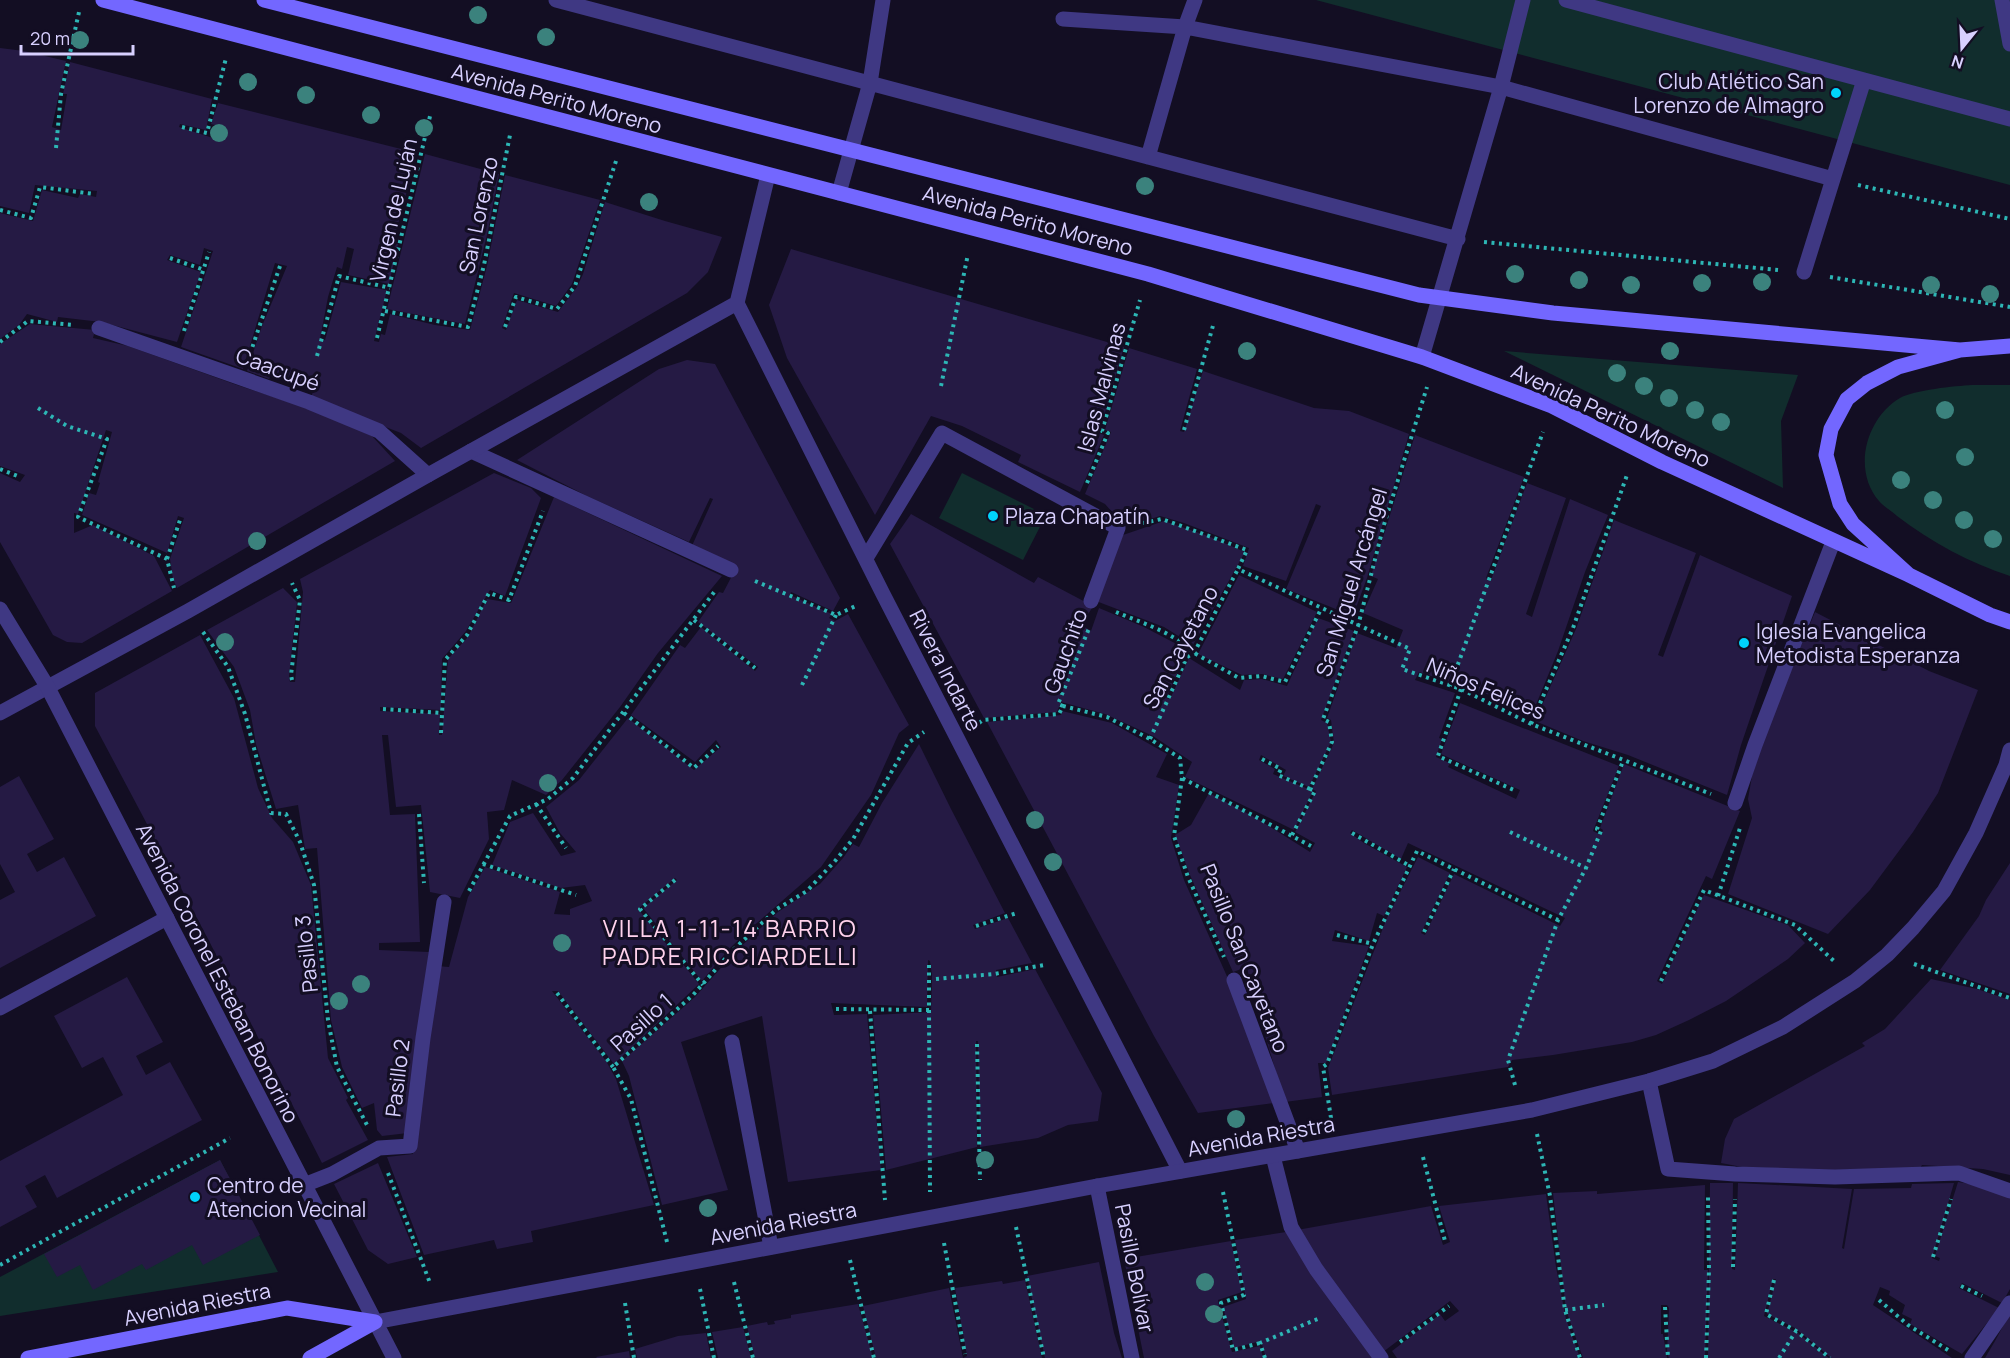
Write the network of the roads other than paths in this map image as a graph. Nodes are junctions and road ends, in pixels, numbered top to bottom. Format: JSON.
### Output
{"nodes":[{"id":1,"x":103,"y":0,"type":"edge"},
{"id":2,"x":264,"y":0,"type":"edge"},
{"id":3,"x":556,"y":0,"type":"edge"},
{"id":4,"x":883,"y":0,"type":"edge"},
{"id":5,"x":1195,"y":0,"type":"edge"},
{"id":6,"x":1523,"y":0,"type":"edge"},
{"id":7,"x":1566,"y":0,"type":"edge"},
{"id":8,"x":2002,"y":0,"type":"edge"},
{"id":9,"x":1063,"y":19,"type":"dead end"},
{"id":10,"x":1185,"y":27,"type":"junction"},
{"id":11,"x":2010,"y":44,"type":"edge"},
{"id":12,"x":1864,"y":80,"type":"junction"},
{"id":13,"x":870,"y":83,"type":"junction"},
{"id":14,"x":1501,"y":87,"type":"junction"},
{"id":15,"x":2010,"y":119,"type":"edge"},
{"id":16,"x":852,"y":148,"type":"junction"},
{"id":17,"x":1148,"y":157,"type":"junction"},
{"id":18,"x":768,"y":175,"type":"junction"},
{"id":19,"x":1833,"y":179,"type":"junction"},
{"id":20,"x":839,"y":193,"type":"junction"},
{"id":21,"x":1458,"y":239,"type":"junction"},
{"id":22,"x":1804,"y":272,"type":"road end"},
{"id":23,"x":1440,"y":298,"type":"junction"},
{"id":24,"x":737,"y":303,"type":"junction"},
{"id":25,"x":99,"y":328,"type":"road end"},
{"id":26,"x":2010,"y":346,"type":"edge"},
{"id":27,"x":1960,"y":350,"type":"junction"},
{"id":28,"x":1429,"y":359,"type":"junction"},
{"id":29,"x":471,"y":450,"type":"junction"},
{"id":30,"x":428,"y":474,"type":"junction"},
{"id":31,"x":1833,"y":542,"type":"junction"},
{"id":32,"x":866,"y":558,"type":"junction"},
{"id":33,"x":731,"y":570,"type":"road end"},
{"id":34,"x":1910,"y":575,"type":"junction"},
{"id":35,"x":1094,"y":603,"type":"road end"},
{"id":36,"x":0,"y":609,"type":"edge"},
{"id":37,"x":2010,"y":622,"type":"edge"},
{"id":38,"x":47,"y":686,"type":"junction"},
{"id":39,"x":0,"y":713,"type":"edge"},
{"id":40,"x":2010,"y":750,"type":"edge"},
{"id":41,"x":1735,"y":803,"type":"road end"},
{"id":42,"x":444,"y":902,"type":"road end"},
{"id":43,"x":167,"y":918,"type":"junction"},
{"id":44,"x":1234,"y":980,"type":"road end"},
{"id":45,"x":0,"y":1008,"type":"edge"},
{"id":46,"x":732,"y":1042,"type":"dead end"},
{"id":47,"x":1649,"y":1081,"type":"junction"},
{"id":48,"x":1298,"y":1151,"type":"junction"},
{"id":49,"x":1273,"y":1156,"type":"junction"},
{"id":50,"x":1180,"y":1171,"type":"junction"},
{"id":51,"x":304,"y":1185,"type":"junction"},
{"id":52,"x":1097,"y":1186,"type":"junction"},
{"id":53,"x":2010,"y":1191,"type":"edge"},
{"id":54,"x":771,"y":1247,"type":"junction"},
{"id":55,"x":2010,"y":1303,"type":"edge"},
{"id":56,"x":375,"y":1322,"type":"junction"},
{"id":57,"x":1381,"y":1357,"type":"edge"},
{"id":58,"x":28,"y":1358,"type":"edge"},
{"id":59,"x":310,"y":1358,"type":"edge"},
{"id":60,"x":394,"y":1358,"type":"edge"},
{"id":61,"x":1132,"y":1358,"type":"edge"},
{"id":62,"x":1972,"y":1358,"type":"edge"}],
"edges":[{"from":1,"to":18,"type":"main road","name":"Avenida Perito Moreno"},
{"from":2,"to":16,"type":"main road","name":"Avenida Perito Moreno"},
{"from":3,"to":13,"type":"street"},
{"from":4,"to":13,"type":"street"},
{"from":5,"to":10,"type":"street"},
{"from":6,"to":14,"type":"street"},
{"from":7,"to":12,"type":"street"},
{"from":8,"to":11,"type":"street"},
{"from":9,"to":10,"type":"street"},
{"from":10,"to":14,"type":"street"},
{"from":10,"to":17,"type":"street"},
{"from":12,"to":15,"type":"street"},
{"from":12,"to":19,"type":"street"},
{"from":13,"to":16,"type":"street"},
{"from":13,"to":17,"type":"street"},
{"from":14,"to":19,"type":"street"},
{"from":14,"to":21,"type":"street"},
{"from":16,"to":20,"type":"street"},
{"from":16,"to":23,"type":"main road","name":"Avenida Perito Moreno"},
{"from":17,"to":21,"type":"street"},
{"from":18,"to":20,"type":"main road","name":"Avenida Perito Moreno"},
{"from":18,"to":24,"type":"street"},
{"from":19,"to":22,"type":"street"},
{"from":20,"to":28,"type":"main road","name":"Avenida Perito Moreno"},
{"from":21,"to":23,"type":"street"},
{"from":23,"to":27,"type":"main road","name":"Avenida Perito Moreno"},
{"from":23,"to":28,"type":"street"},
{"from":24,"to":29,"type":"street"},
{"from":24,"to":32,"type":"street","name":"Rivera Indarte"},
{"from":25,"to":30,"type":"street","name":"Caacupé"},
{"from":26,"to":27,"type":"main road"},
{"from":27,"to":34,"type":"main road"},
{"from":28,"to":31,"type":"main road","name":"Avenida Perito Moreno"},
{"from":29,"to":30,"type":"street"},
{"from":29,"to":33,"type":"street"},
{"from":30,"to":38,"type":"street"},
{"from":31,"to":34,"type":"main road","name":"Avenida Perito Moreno"},
{"from":31,"to":41,"type":"street"},
{"from":32,"to":35,"type":"street"},
{"from":32,"to":50,"type":"street","name":"Rivera Indarte"},
{"from":34,"to":37,"type":"main road"},
{"from":36,"to":38,"type":"street","name":"Avenida Coronel Esteban Bonorino"},
{"from":38,"to":39,"type":"street"},
{"from":38,"to":43,"type":"street","name":"Avenida Coronel Esteban Bonorino"},
{"from":40,"to":47,"type":"street","name":"Avenida Riestra"},
{"from":42,"to":51,"type":"street","name":"Pasillo 2"},
{"from":43,"to":45,"type":"street"},
{"from":43,"to":51,"type":"street","name":"Avenida Coronel Esteban Bonorino"},
{"from":44,"to":48,"type":"street","name":"Pasillo San Cayetano"},
{"from":46,"to":54,"type":"street"},
{"from":47,"to":48,"type":"street","name":"Avenida Riestra"},
{"from":47,"to":53,"type":"street"},
{"from":48,"to":49,"type":"street","name":"Avenida Riestra"},
{"from":49,"to":50,"type":"street","name":"Avenida Riestra"},
{"from":49,"to":57,"type":"street"},
{"from":50,"to":52,"type":"street","name":"Avenida Riestra"},
{"from":51,"to":56,"type":"street","name":"Avenida Coronel Esteban Bonorino"},
{"from":52,"to":54,"type":"street","name":"Avenida Riestra"},
{"from":52,"to":61,"type":"street","name":"Pasillo Bolívar"},
{"from":54,"to":56,"type":"street","name":"Avenida Riestra"},
{"from":55,"to":62,"type":"street"},
{"from":56,"to":58,"type":"main road","name":"Avenida Riestra"},
{"from":56,"to":59,"type":"main road","name":"Avenida Riestra"},
{"from":56,"to":60,"type":"street","name":"Avenida Coronel Esteban Bonorino"}]}
